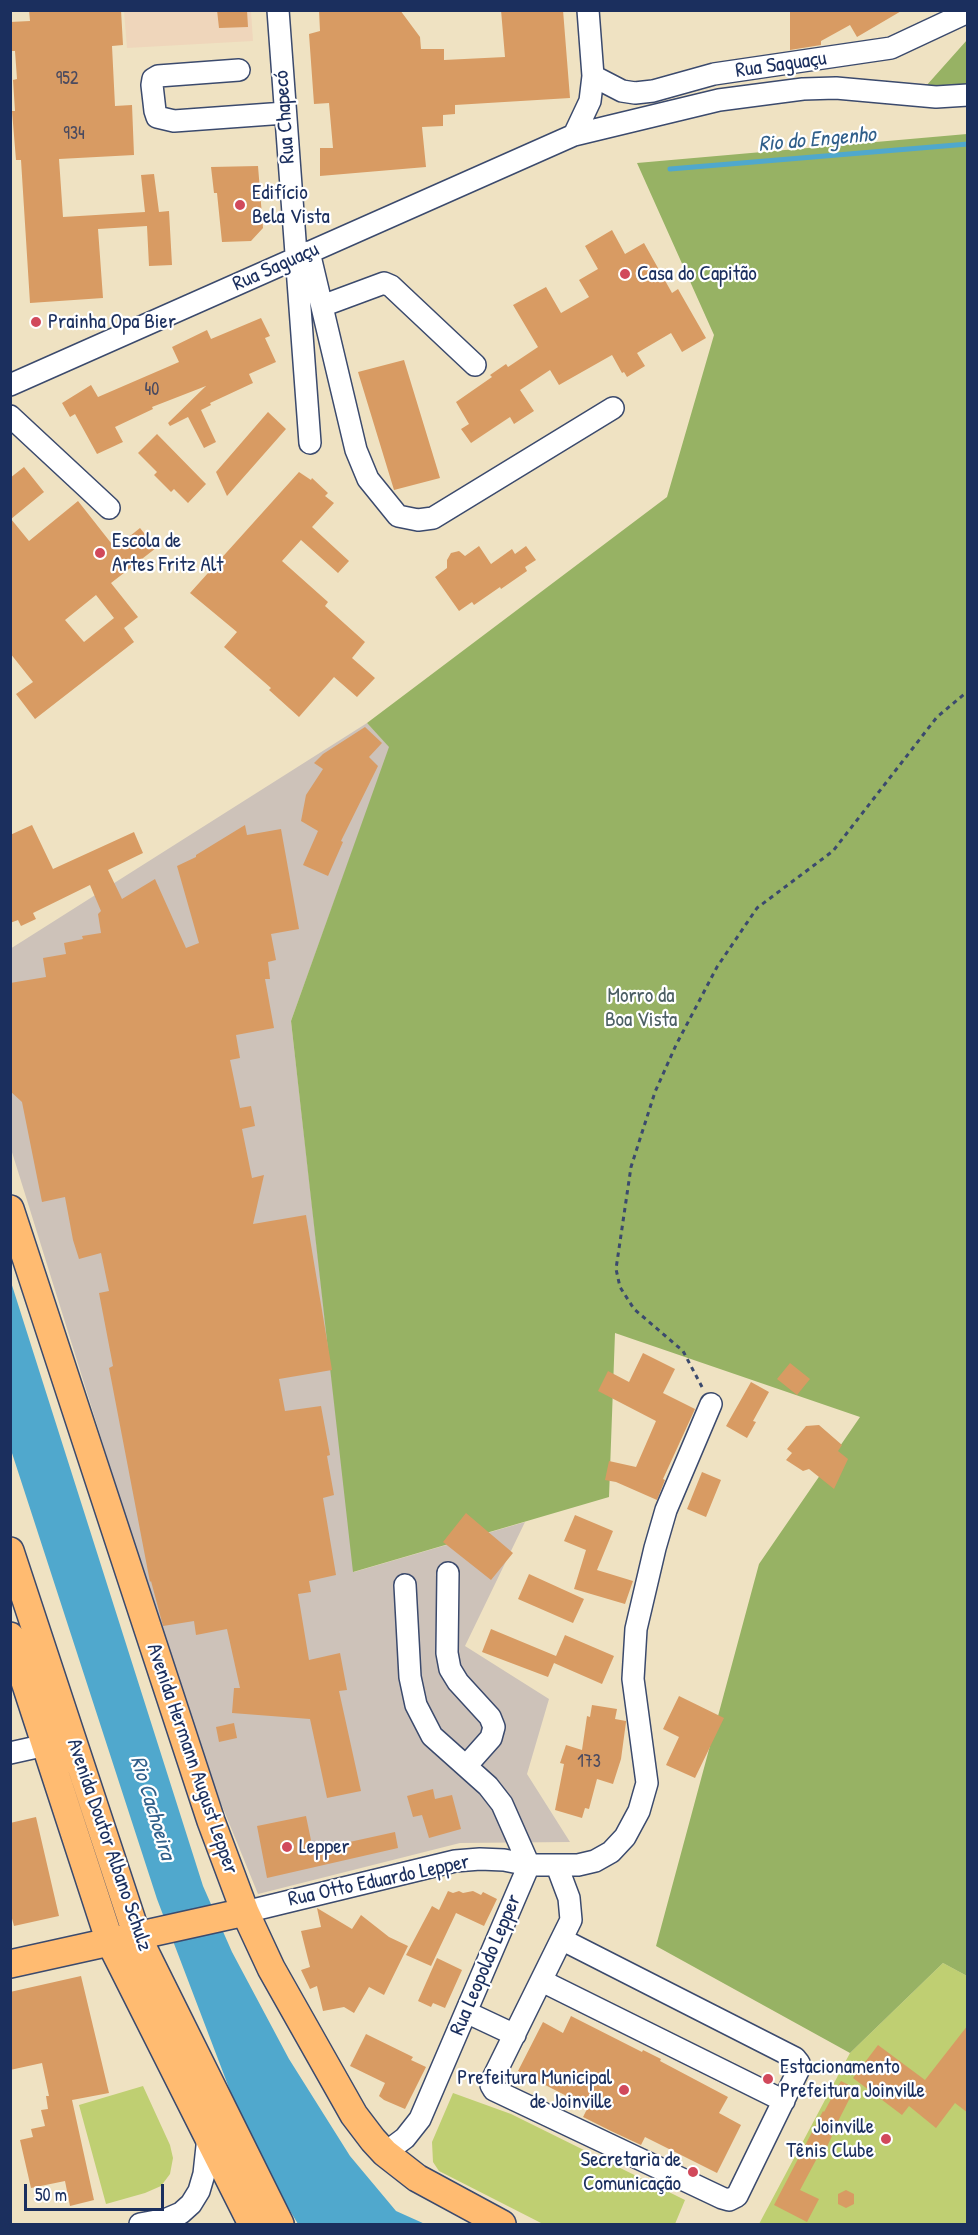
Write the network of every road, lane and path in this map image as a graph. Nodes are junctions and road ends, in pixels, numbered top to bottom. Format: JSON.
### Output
{"nodes":[{"id":1,"x":278,"y":10,"type":"edge"},
{"id":2,"x":588,"y":10,"type":"edge"},
{"id":3,"x":968,"y":12,"type":"edge"},
{"id":4,"x":771,"y":66,"type":"junction"},
{"id":5,"x":239,"y":70,"type":"dead end"},
{"id":6,"x":593,"y":76,"type":"junction"},
{"id":7,"x":795,"y":90,"type":"junction"},
{"id":8,"x":653,"y":91,"type":"junction"},
{"id":9,"x":756,"y":95,"type":"junction"},
{"id":10,"x":968,"y":95,"type":"edge"},
{"id":11,"x":285,"y":113,"type":"junction"},
{"id":12,"x":660,"y":113,"type":"junction"},
{"id":13,"x":574,"y":135,"type":"junction"},
{"id":14,"x":302,"y":256,"type":"junction"},
{"id":15,"x":322,"y":306,"type":"junction"},
{"id":16,"x":475,"y":365,"type":"dead end"},
{"id":17,"x":10,"y":385,"type":"edge"},
{"id":18,"x":613,"y":408,"type":"dead end"},
{"id":19,"x":13,"y":423,"type":"edge"},
{"id":20,"x":310,"y":443,"type":"dead end"},
{"id":21,"x":109,"y":508,"type":"dead end"},
{"id":22,"x":968,"y":691,"type":"edge"},
{"id":23,"x":10,"y":1209,"type":"edge"},
{"id":24,"x":711,"y":1404,"type":"joint"},
{"id":25,"x":10,"y":1551,"type":"edge"},
{"id":26,"x":448,"y":1573,"type":"dead end"},
{"id":27,"x":405,"y":1585,"type":"dead end"},
{"id":28,"x":10,"y":1636,"type":"edge"},
{"id":29,"x":46,"y":1745,"type":"junction"},
{"id":30,"x":10,"y":1753,"type":"edge"},
{"id":31,"x":467,"y":1765,"type":"junction"},
{"id":32,"x":529,"y":1865,"type":"junction"},
{"id":33,"x":557,"y":1866,"type":"junction"},
{"id":34,"x":234,"y":1914,"type":"junction"},
{"id":35,"x":144,"y":1934,"type":"junction"},
{"id":36,"x":563,"y":1940,"type":"junction"},
{"id":37,"x":110,"y":1942,"type":"junction"},
{"id":38,"x":10,"y":1964,"type":"edge"},
{"id":39,"x":542,"y":1981,"type":"junction"},
{"id":40,"x":466,"y":2012,"type":"junction"},
{"id":41,"x":515,"y":2035,"type":"junction"},
{"id":42,"x":784,"y":2101,"type":"junction"},
{"id":43,"x":208,"y":2137,"type":"junction"},
{"id":44,"x":385,"y":2153,"type":"junction"},
{"id":45,"x":140,"y":2224,"type":"edge"},
{"id":46,"x":252,"y":2224,"type":"edge"},
{"id":47,"x":280,"y":2224,"type":"edge"},
{"id":48,"x":502,"y":2224,"type":"edge"}],
"edges":[{"from":1,"to":11,"type":"street","name":"Rua Chapecó"},
{"from":2,"to":6,"type":"street"},
{"from":3,"to":4,"type":"street","name":"Rua Saguaçu"},
{"from":4,"to":7,"type":"street"},
{"from":4,"to":8,"type":"street","name":"Rua Saguaçu"},
{"from":4,"to":9,"type":"street"},
{"from":5,"to":11,"type":"street"},
{"from":6,"to":8,"type":"street","name":"Rua Saguaçu"},
{"from":6,"to":13,"type":"street"},
{"from":7,"to":9,"type":"street","name":"Rua Saguaçu"},
{"from":7,"to":10,"type":"street","name":"Rua Saguaçu"},
{"from":8,"to":12,"type":"street"},
{"from":9,"to":12,"type":"street","name":"Rua Saguaçu"},
{"from":11,"to":14,"type":"street","name":"Rua Chapecó"},
{"from":12,"to":13,"type":"street","name":"Rua Saguaçu"},
{"from":13,"to":14,"type":"street","name":"Rua Saguaçu"},
{"from":14,"to":15,"type":"street"},
{"from":14,"to":17,"type":"street","name":"Rua Saguaçu"},
{"from":14,"to":20,"type":"street"},
{"from":15,"to":16,"type":"street"},
{"from":15,"to":18,"type":"street"},
{"from":19,"to":21,"type":"street"},
{"from":22,"to":24,"type":"path"},
{"from":23,"to":34,"type":"main road","name":"Avenida Hermann August Lepper"},
{"from":24,"to":33,"type":"street","name":"Rua Otto Eduardo Lepper"},
{"from":25,"to":35,"type":"main road","name":"Avenida Doutor Albano Schulz"},
{"from":26,"to":31,"type":"street"},
{"from":27,"to":31,"type":"street"},
{"from":28,"to":29,"type":"main road","name":"Avenida Doutor Albano Schulz"},
{"from":29,"to":30,"type":"street"},
{"from":29,"to":37,"type":"main road","name":"Avenida Doutor Albano Schulz"},
{"from":31,"to":32,"type":"street"},
{"from":32,"to":33,"type":"street","name":"Rua Otto Eduardo Lepper"},
{"from":32,"to":34,"type":"street","name":"Rua Otto Eduardo Lepper"},
{"from":32,"to":40,"type":"street","name":"Rua Leopoldo Lepper"},
{"from":33,"to":36,"type":"street"},
{"from":34,"to":35,"type":"main road"},
{"from":34,"to":44,"type":"main road","name":"Avenida Hermann August Lepper"},
{"from":35,"to":37,"type":"main road"},
{"from":35,"to":47,"type":"main road","name":"Avenida Doutor Albano Schulz"},
{"from":36,"to":39,"type":"street"},
{"from":36,"to":42,"type":"street"},
{"from":37,"to":38,"type":"main road"},
{"from":37,"to":43,"type":"main road","name":"Avenida Doutor Albano Schulz"},
{"from":39,"to":41,"type":"street"},
{"from":39,"to":42,"type":"street"},
{"from":40,"to":41,"type":"street"},
{"from":40,"to":44,"type":"street","name":"Rua Leopoldo Lepper"},
{"from":41,"to":42,"type":"street"},
{"from":43,"to":45,"type":"street"},
{"from":43,"to":46,"type":"main road","name":"Avenida Doutor Albano Schulz"},
{"from":44,"to":48,"type":"main road","name":"Avenida Hermann August Lepper"}]}
